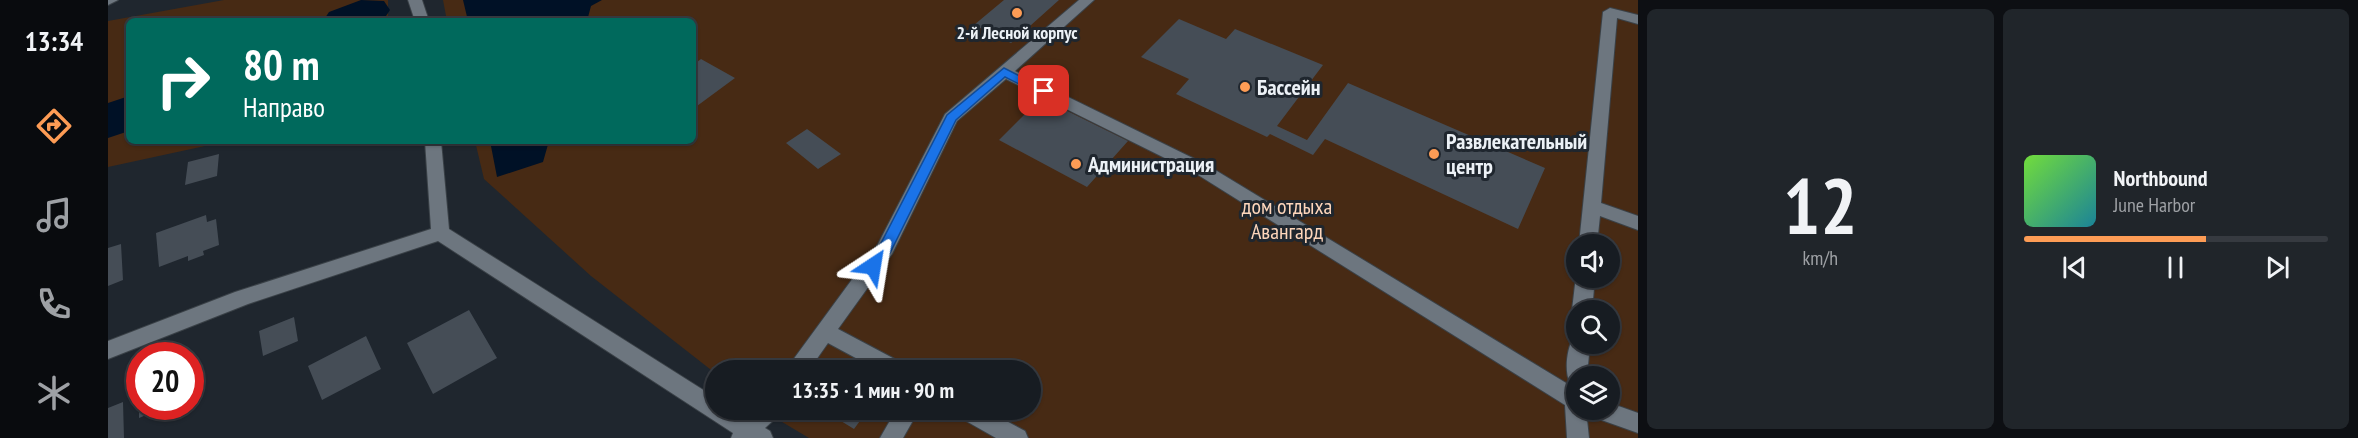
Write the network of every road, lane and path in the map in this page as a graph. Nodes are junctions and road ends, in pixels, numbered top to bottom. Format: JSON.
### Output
{"nodes":[{"id":1,"x":415,"y":0,"type":"edge"},
{"id":2,"x":1087,"y":0,"type":"edge"},
{"id":3,"x":422,"y":18,"type":"edge"},
{"id":4,"x":1638,"y":20,"type":"edge"},
{"id":5,"x":1004,"y":72,"type":"junction"},
{"id":6,"x":433,"y":144,"type":"edge"},
{"id":7,"x":1592,"y":206,"type":"junction"},
{"id":8,"x":1638,"y":223,"type":"edge"},
{"id":9,"x":440,"y":232,"type":"junction"},
{"id":10,"x":1589,"y":234,"type":"edge"},
{"id":11,"x":825,"y":332,"type":"junction"},
{"id":12,"x":108,"y":350,"type":"edge"},
{"id":13,"x":804,"y":360,"type":"edge"},
{"id":14,"x":878,"y":360,"type":"edge"},
{"id":15,"x":1566,"y":383,"type":"edge"},
{"id":16,"x":1620,"y":417,"type":"edge"},
{"id":17,"x":762,"y":420,"type":"edge"},
{"id":18,"x":902,"y":420,"type":"edge"},
{"id":19,"x":985,"y":420,"type":"edge"},
{"id":20,"x":1577,"y":420,"type":"edge"},
{"id":21,"x":1638,"y":423,"type":"edge"},
{"id":22,"x":751,"y":436,"type":"edge"},
{"id":23,"x":891,"y":438,"type":"edge"},
{"id":24,"x":1017,"y":438,"type":"edge"},
{"id":25,"x":1578,"y":438,"type":"edge"}],
"edges":[{"from":1,"to":3,"type":"street"},
{"from":2,"to":5,"type":"street"},
{"from":4,"to":7,"type":"street"},
{"from":5,"to":11,"type":"street"},
{"from":5,"to":15,"type":"street"},
{"from":6,"to":9,"type":"street"},
{"from":7,"to":8,"type":"street"},
{"from":7,"to":10,"type":"street"},
{"from":9,"to":12,"type":"street"},
{"from":9,"to":22,"type":"street"},
{"from":11,"to":13,"type":"street"},
{"from":11,"to":14,"type":"street"},
{"from":16,"to":21,"type":"street"},
{"from":17,"to":22,"type":"street"},
{"from":18,"to":23,"type":"street"},
{"from":19,"to":24,"type":"street"},
{"from":20,"to":25,"type":"street"}]}
